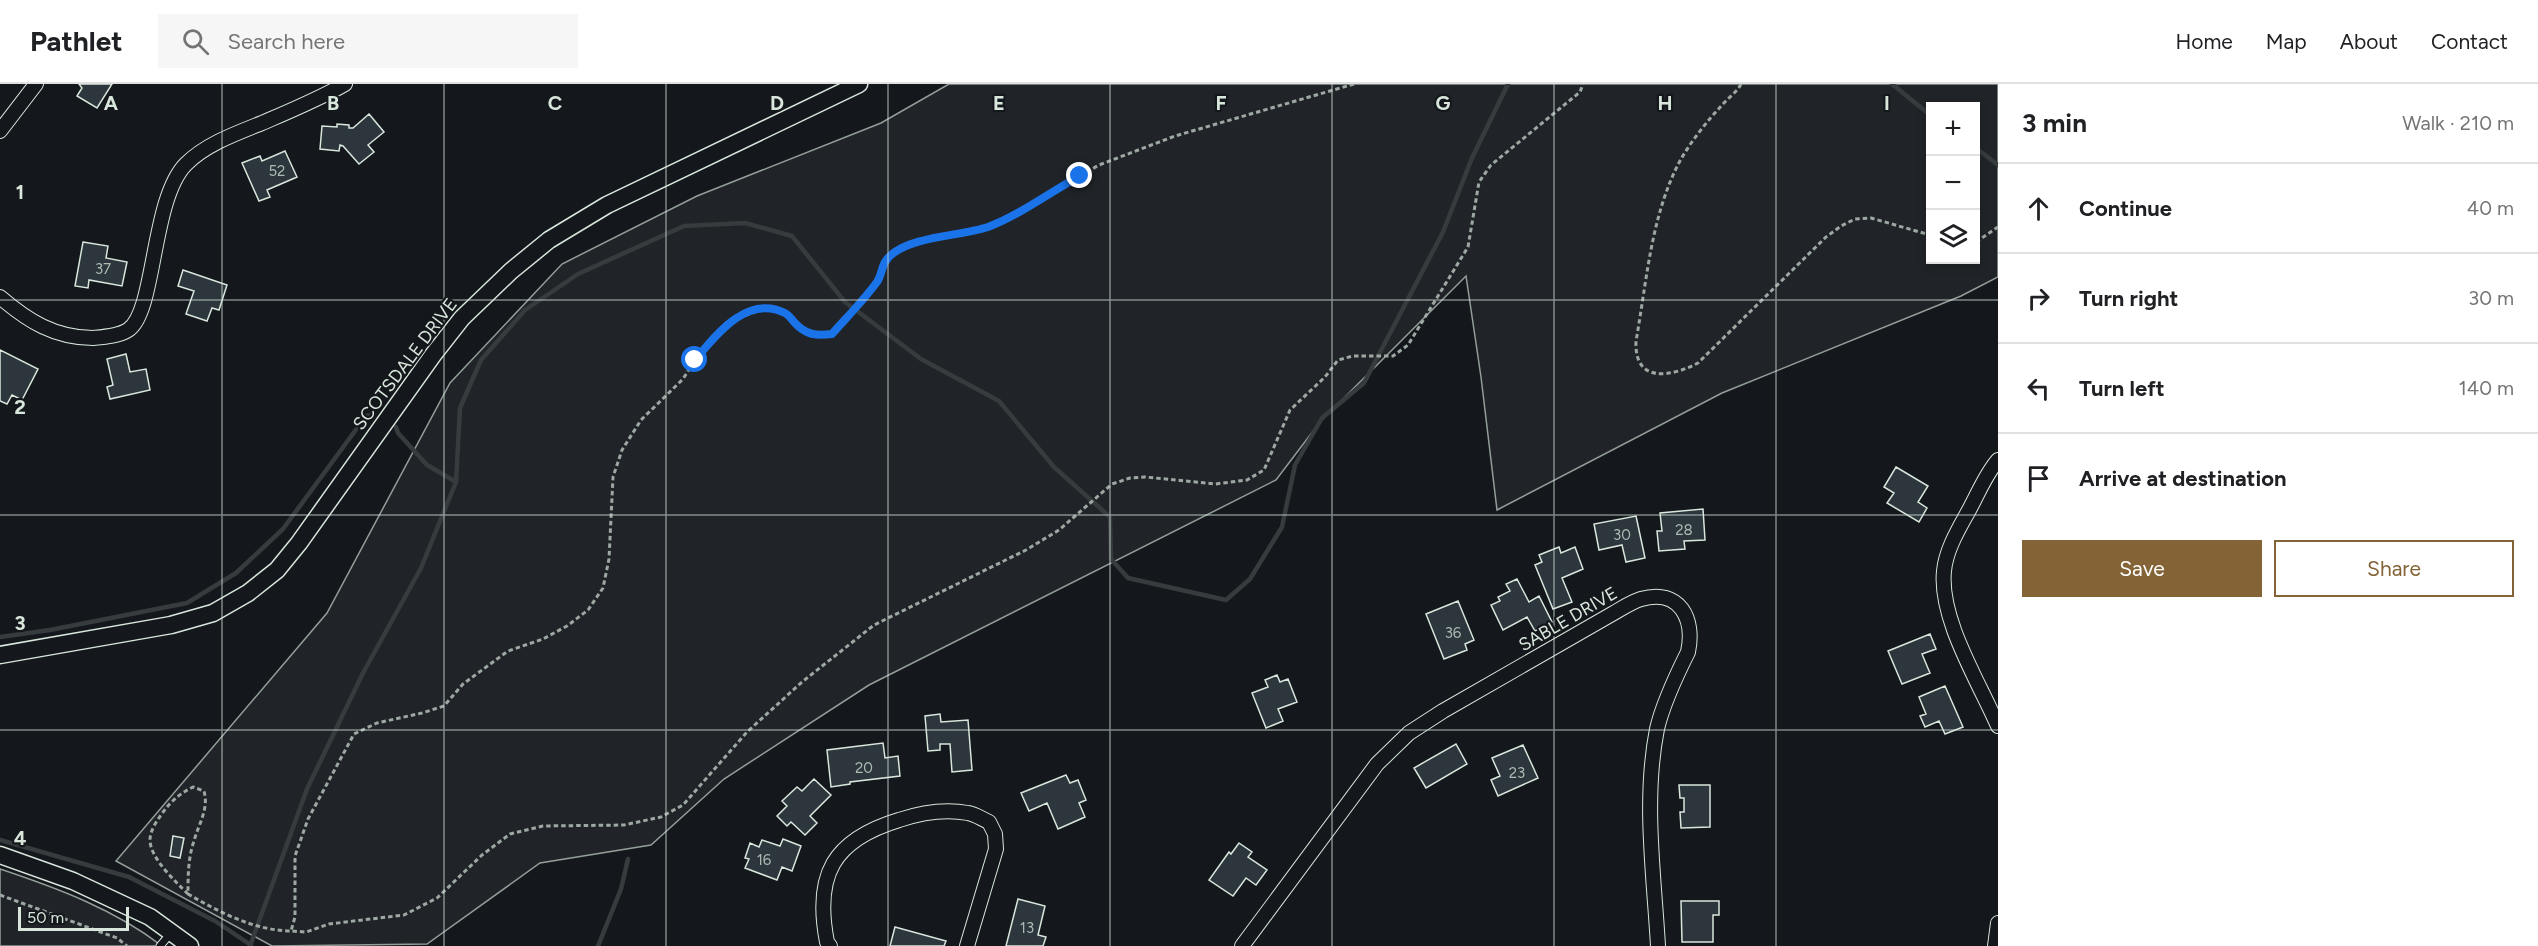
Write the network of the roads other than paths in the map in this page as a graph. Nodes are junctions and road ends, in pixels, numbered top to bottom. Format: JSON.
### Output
{"nodes":[{"id":1,"x":36,"y":84,"type":"edge"},
{"id":2,"x":345,"y":84,"type":"edge"},
{"id":3,"x":859,"y":84,"type":"edge"},
{"id":4,"x":0,"y":131,"type":"edge"},
{"id":5,"x":0,"y":297,"type":"edge"},
{"id":6,"x":1998,"y":460,"type":"edge"},
{"id":7,"x":0,"y":655,"type":"edge"},
{"id":8,"x":1998,"y":726,"type":"edge"},
{"id":9,"x":0,"y":855,"type":"edge"},
{"id":10,"x":1998,"y":923,"type":"edge"},
{"id":11,"x":171,"y":933,"type":"junction"},
{"id":12,"x":160,"y":946,"type":"edge"},
{"id":13,"x":190,"y":946,"type":"edge"},
{"id":14,"x":830,"y":946,"type":"edge"},
{"id":15,"x":967,"y":946,"type":"edge"},
{"id":16,"x":1242,"y":946,"type":"edge"},
{"id":17,"x":1658,"y":946,"type":"edge"},
{"id":18,"x":1995,"y":946,"type":"edge"}],
"edges":[{"from":1,"to":4,"type":"street"},
{"from":2,"to":5,"type":"street"},
{"from":3,"to":7,"type":"street","name":"SCOTSDALE DRIVE"},
{"from":6,"to":8,"type":"street"},
{"from":9,"to":11,"type":"street"},
{"from":10,"to":18,"type":"street"},
{"from":11,"to":12,"type":"lane"},
{"from":11,"to":13,"type":"street"},
{"from":14,"to":15,"type":"street"},
{"from":16,"to":17,"type":"street","name":"SABLE DRIVE"}]}
